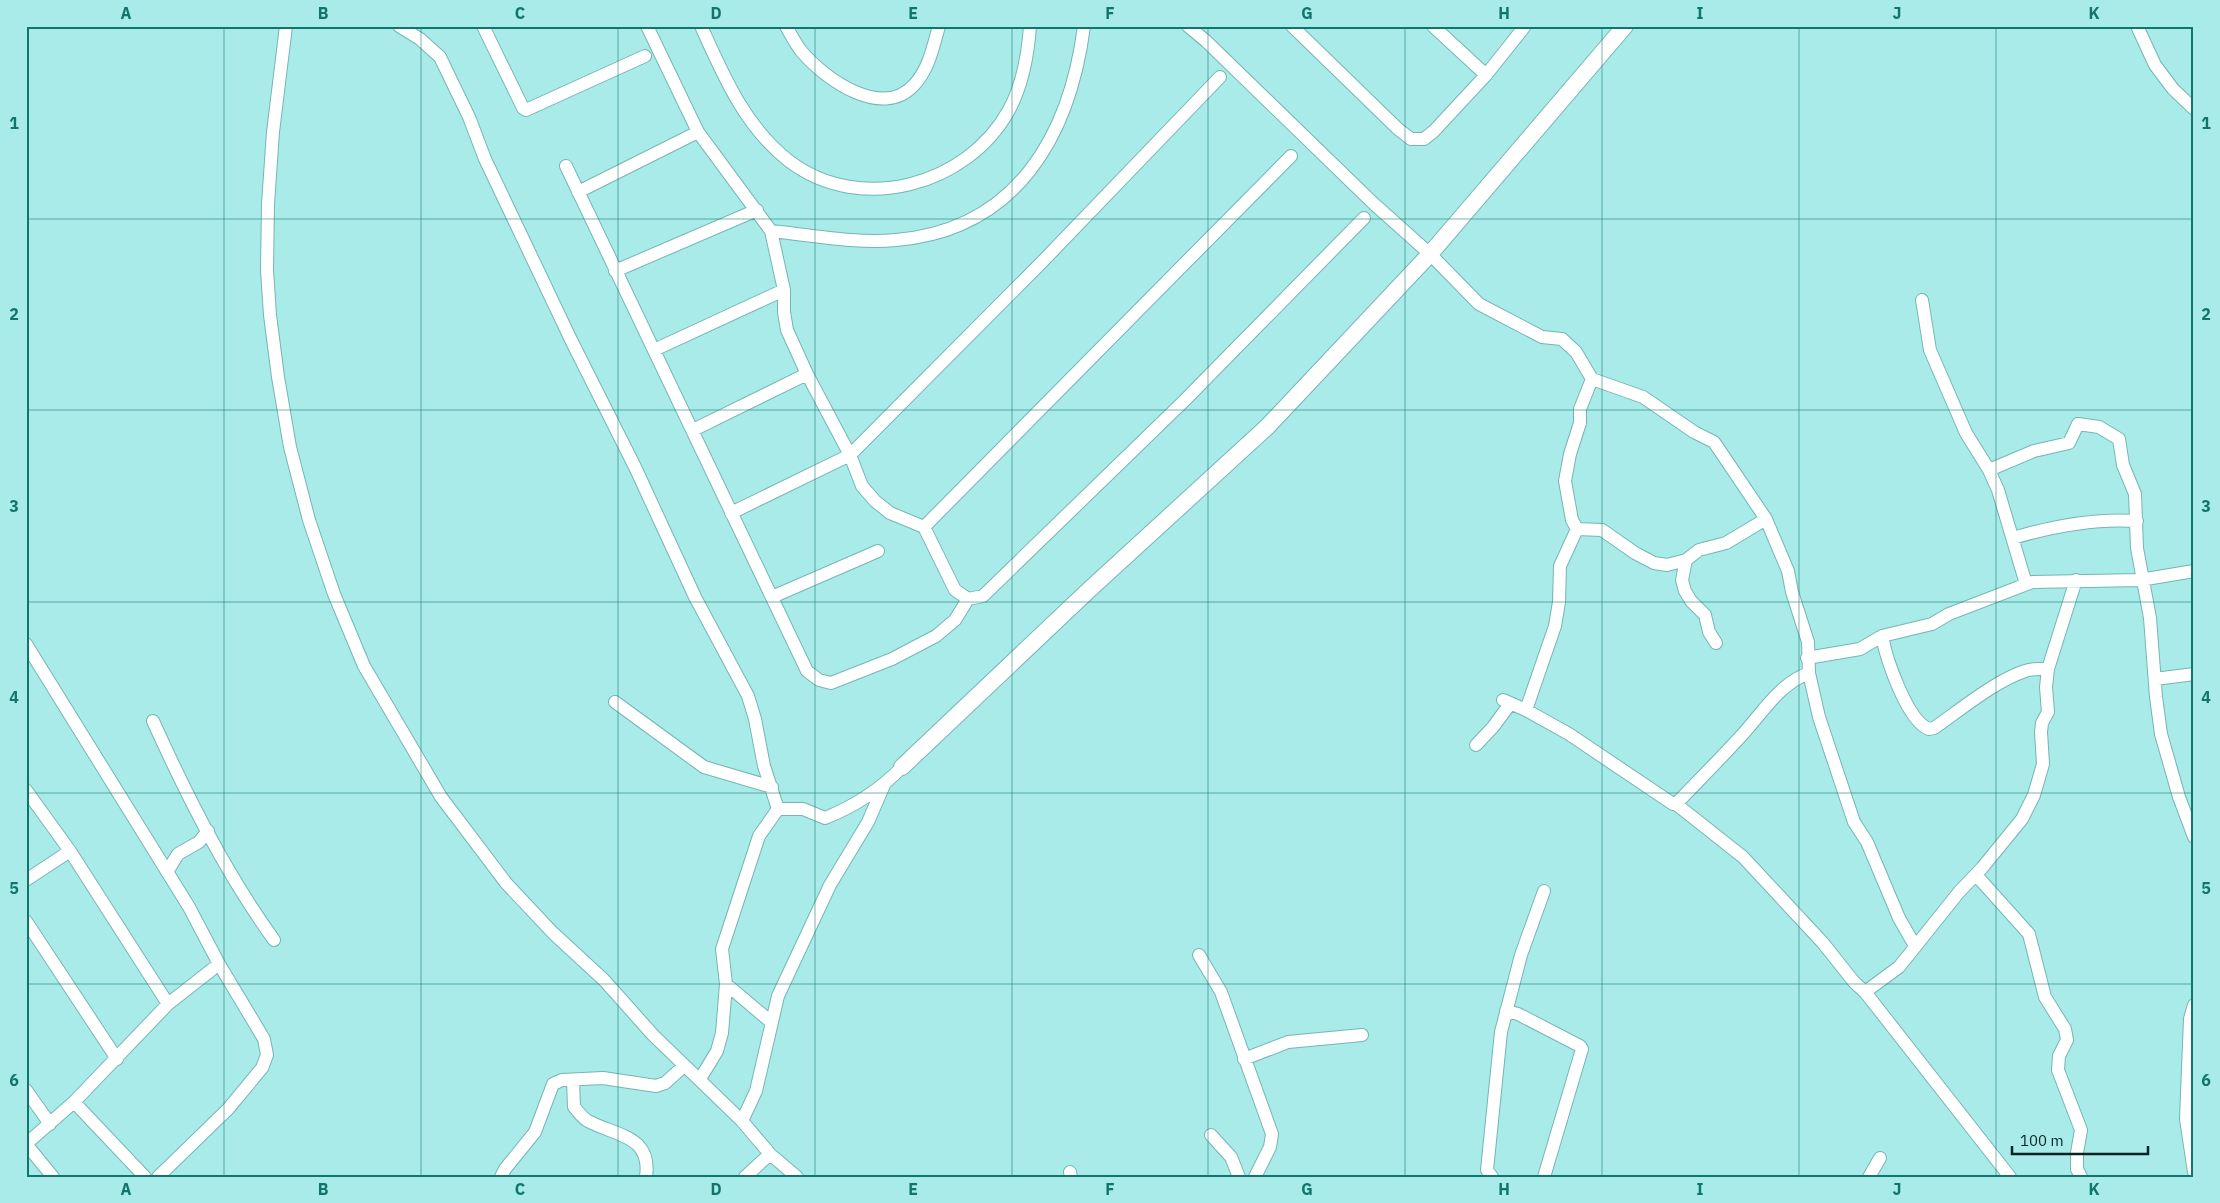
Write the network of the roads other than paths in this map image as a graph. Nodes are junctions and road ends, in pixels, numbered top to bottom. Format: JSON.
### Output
{"nodes":[{"id":1,"x":286,"y":26,"type":"edge"},
{"id":2,"x":399,"y":26,"type":"edge"},
{"id":3,"x":646,"y":26,"type":"edge"},
{"id":4,"x":701,"y":26,"type":"edge"},
{"id":5,"x":786,"y":26,"type":"edge"},
{"id":6,"x":939,"y":26,"type":"edge"},
{"id":7,"x":1030,"y":26,"type":"edge"},
{"id":8,"x":1084,"y":26,"type":"edge"},
{"id":9,"x":1188,"y":26,"type":"edge"},
{"id":10,"x":1292,"y":26,"type":"edge"},
{"id":11,"x":1433,"y":26,"type":"edge"},
{"id":12,"x":1525,"y":26,"type":"edge"},
{"id":13,"x":1625,"y":26,"type":"edge"},
{"id":14,"x":2137,"y":26,"type":"edge"},
{"id":15,"x":487,"y":28,"type":"edge"},
{"id":16,"x":645,"y":56,"type":"dead end"},
{"id":17,"x":1486,"y":75,"type":"junction"},
{"id":18,"x":1220,"y":77,"type":"dead end"},
{"id":19,"x":2194,"y":109,"type":"edge"},
{"id":20,"x":698,"y":132,"type":"junction"},
{"id":21,"x":1291,"y":156,"type":"dead end"},
{"id":22,"x":566,"y":166,"type":"dead end"},
{"id":23,"x":578,"y":192,"type":"junction"},
{"id":24,"x":757,"y":210,"type":"junction"},
{"id":25,"x":1364,"y":218,"type":"dead end"},
{"id":26,"x":771,"y":230,"type":"junction"},
{"id":27,"x":1430,"y":254,"type":"junction"},
{"id":28,"x":615,"y":271,"type":"junction"},
{"id":29,"x":784,"y":290,"type":"junction"},
{"id":30,"x":1922,"y":300,"type":"dead end"},
{"id":31,"x":654,"y":350,"type":"junction"},
{"id":32,"x":807,"y":374,"type":"junction"},
{"id":33,"x":1592,"y":379,"type":"junction"},
{"id":34,"x":693,"y":430,"type":"junction"},
{"id":35,"x":850,"y":454,"type":"junction"},
{"id":36,"x":1989,"y":470,"type":"junction"},
{"id":37,"x":731,"y":513,"type":"junction"},
{"id":38,"x":1766,"y":519,"type":"junction"},
{"id":39,"x":2137,"y":521,"type":"junction"},
{"id":40,"x":924,"y":527,"type":"junction"},
{"id":41,"x":1577,"y":529,"type":"junction"},
{"id":42,"x":2013,"y":538,"type":"junction"},
{"id":43,"x":878,"y":551,"type":"dead end"},
{"id":44,"x":1686,"y":560,"type":"junction"},
{"id":45,"x":2194,"y":571,"type":"edge"},
{"id":46,"x":2144,"y":579,"type":"junction"},
{"id":47,"x":2076,"y":580,"type":"junction"},
{"id":48,"x":2026,"y":584,"type":"junction"},
{"id":49,"x":772,"y":597,"type":"junction"},
{"id":50,"x":968,"y":599,"type":"junction"},
{"id":51,"x":1882,"y":636,"type":"junction"},
{"id":52,"x":26,"y":644,"type":"edge"},
{"id":53,"x":1716,"y":644,"type":"dead end"},
{"id":54,"x":1807,"y":658,"type":"junction"},
{"id":55,"x":2048,"y":669,"type":"junction"},
{"id":56,"x":1809,"y":673,"type":"junction"},
{"id":57,"x":2194,"y":674,"type":"edge"},
{"id":58,"x":2155,"y":679,"type":"junction"},
{"id":59,"x":615,"y":702,"type":"dead end"},
{"id":60,"x":1526,"y":710,"type":"junction"},
{"id":61,"x":153,"y":721,"type":"dead end"},
{"id":62,"x":1476,"y":745,"type":"dead end"},
{"id":63,"x":902,"y":767,"type":"joint"},
{"id":64,"x":884,"y":786,"type":"junction"},
{"id":65,"x":772,"y":787,"type":"junction"},
{"id":66,"x":26,"y":790,"type":"edge"},
{"id":67,"x":1676,"y":804,"type":"junction"},
{"id":68,"x":778,"y":809,"type":"junction"},
{"id":69,"x":208,"y":831,"type":"junction"},
{"id":70,"x":2194,"y":838,"type":"edge"},
{"id":71,"x":70,"y":851,"type":"junction"},
{"id":72,"x":168,"y":872,"type":"junction"},
{"id":73,"x":1976,"y":875,"type":"junction"},
{"id":74,"x":26,"y":880,"type":"edge"},
{"id":75,"x":1544,"y":891,"type":"dead end"},
{"id":76,"x":26,"y":921,"type":"edge"},
{"id":77,"x":274,"y":940,"type":"dead end"},
{"id":78,"x":1915,"y":946,"type":"junction"},
{"id":79,"x":1199,"y":955,"type":"dead end"},
{"id":80,"x":219,"y":964,"type":"junction"},
{"id":81,"x":726,"y":984,"type":"junction"},
{"id":82,"x":1865,"y":992,"type":"junction"},
{"id":83,"x":168,"y":1004,"type":"junction"},
{"id":84,"x":2194,"y":1005,"type":"edge"},
{"id":85,"x":1506,"y":1011,"type":"junction"},
{"id":86,"x":771,"y":1022,"type":"junction"},
{"id":87,"x":1362,"y":1035,"type":"dead end"},
{"id":88,"x":117,"y":1059,"type":"junction"},
{"id":89,"x":1244,"y":1059,"type":"junction"},
{"id":90,"x":684,"y":1066,"type":"junction"},
{"id":91,"x":700,"y":1079,"type":"junction"},
{"id":92,"x":573,"y":1080,"type":"junction"},
{"id":93,"x":26,"y":1090,"type":"edge"},
{"id":94,"x":74,"y":1102,"type":"junction"},
{"id":95,"x":742,"y":1121,"type":"junction"},
{"id":96,"x":50,"y":1124,"type":"junction"},
{"id":97,"x":1211,"y":1135,"type":"dead end"},
{"id":98,"x":770,"y":1154,"type":"junction"},
{"id":99,"x":1880,"y":1158,"type":"dead end"},
{"id":100,"x":2194,"y":1172,"type":"edge"},
{"id":101,"x":53,"y":1177,"type":"edge"},
{"id":102,"x":145,"y":1177,"type":"edge"},
{"id":103,"x":158,"y":1177,"type":"edge"},
{"id":104,"x":502,"y":1177,"type":"edge"},
{"id":105,"x":646,"y":1177,"type":"edge"},
{"id":106,"x":745,"y":1177,"type":"edge"},
{"id":107,"x":797,"y":1177,"type":"edge"},
{"id":108,"x":1239,"y":1177,"type":"edge"},
{"id":109,"x":1255,"y":1177,"type":"edge"},
{"id":110,"x":1492,"y":1177,"type":"edge"},
{"id":111,"x":1544,"y":1177,"type":"edge"},
{"id":112,"x":1869,"y":1177,"type":"edge"},
{"id":113,"x":2010,"y":1177,"type":"edge"},
{"id":114,"x":2081,"y":1177,"type":"edge"}],
"edges":[{"from":1,"to":90,"type":"street"},
{"from":2,"to":65,"type":"street"},
{"from":3,"to":20,"type":"street"},
{"from":4,"to":7,"type":"street"},
{"from":5,"to":6,"type":"street"},
{"from":8,"to":26,"type":"street"},
{"from":9,"to":27,"type":"street"},
{"from":10,"to":17,"type":"street"},
{"from":11,"to":17,"type":"street"},
{"from":12,"to":17,"type":"street"},
{"from":13,"to":27,"type":"main road"},
{"from":14,"to":19,"type":"street"},
{"from":15,"to":16,"type":"street"},
{"from":18,"to":35,"type":"street"},
{"from":20,"to":23,"type":"street"},
{"from":20,"to":24,"type":"street"},
{"from":21,"to":40,"type":"street"},
{"from":22,"to":23,"type":"street"},
{"from":23,"to":28,"type":"street"},
{"from":24,"to":26,"type":"street"},
{"from":24,"to":28,"type":"street"},
{"from":25,"to":50,"type":"street"},
{"from":26,"to":29,"type":"street"},
{"from":27,"to":33,"type":"street"},
{"from":27,"to":63,"type":"main road"},
{"from":28,"to":31,"type":"street"},
{"from":29,"to":31,"type":"street"},
{"from":29,"to":32,"type":"street"},
{"from":30,"to":36,"type":"street"},
{"from":31,"to":34,"type":"street"},
{"from":32,"to":34,"type":"street"},
{"from":32,"to":35,"type":"street"},
{"from":33,"to":38,"type":"street"},
{"from":33,"to":41,"type":"street"},
{"from":34,"to":37,"type":"street"},
{"from":35,"to":37,"type":"street"},
{"from":35,"to":40,"type":"street"},
{"from":36,"to":39,"type":"street"},
{"from":36,"to":42,"type":"street"},
{"from":37,"to":49,"type":"street"},
{"from":38,"to":44,"type":"street"},
{"from":38,"to":54,"type":"street"},
{"from":39,"to":42,"type":"street"},
{"from":39,"to":46,"type":"street"},
{"from":40,"to":50,"type":"street"},
{"from":41,"to":44,"type":"street"},
{"from":41,"to":60,"type":"street"},
{"from":42,"to":48,"type":"street"},
{"from":43,"to":49,"type":"street"},
{"from":44,"to":53,"type":"street"},
{"from":45,"to":46,"type":"street"},
{"from":46,"to":47,"type":"street"},
{"from":46,"to":58,"type":"street"},
{"from":47,"to":48,"type":"street"},
{"from":47,"to":55,"type":"street"},
{"from":48,"to":51,"type":"street"},
{"from":49,"to":50,"type":"street"},
{"from":51,"to":54,"type":"street"},
{"from":51,"to":55,"type":"street"},
{"from":52,"to":72,"type":"street"},
{"from":54,"to":56,"type":"street"},
{"from":55,"to":73,"type":"street"},
{"from":56,"to":67,"type":"street"},
{"from":56,"to":78,"type":"street"},
{"from":57,"to":58,"type":"street"},
{"from":58,"to":70,"type":"street"},
{"from":59,"to":65,"type":"street"},
{"from":60,"to":62,"type":"street"},
{"from":60,"to":67,"type":"street"},
{"from":61,"to":69,"type":"street"},
{"from":63,"to":64,"type":"street"},
{"from":64,"to":68,"type":"street"},
{"from":64,"to":86,"type":"street"},
{"from":65,"to":68,"type":"street"},
{"from":66,"to":71,"type":"street"},
{"from":67,"to":82,"type":"street"},
{"from":68,"to":81,"type":"street"},
{"from":69,"to":72,"type":"street"},
{"from":69,"to":77,"type":"street"},
{"from":71,"to":74,"type":"street"},
{"from":71,"to":83,"type":"street"},
{"from":72,"to":80,"type":"street"},
{"from":73,"to":78,"type":"street"},
{"from":73,"to":114,"type":"street"},
{"from":75,"to":85,"type":"street"},
{"from":76,"to":88,"type":"street"},
{"from":78,"to":82,"type":"street"},
{"from":79,"to":89,"type":"street"},
{"from":80,"to":83,"type":"street"},
{"from":80,"to":103,"type":"street"},
{"from":81,"to":86,"type":"street"},
{"from":81,"to":91,"type":"street"},
{"from":82,"to":113,"type":"street"},
{"from":83,"to":88,"type":"street"},
{"from":84,"to":100,"type":"street"},
{"from":85,"to":110,"type":"street"},
{"from":85,"to":111,"type":"street"},
{"from":86,"to":95,"type":"street"},
{"from":87,"to":89,"type":"street"},
{"from":88,"to":94,"type":"street"},
{"from":89,"to":109,"type":"street"},
{"from":90,"to":91,"type":"street"},
{"from":90,"to":92,"type":"street"},
{"from":91,"to":95,"type":"street"},
{"from":92,"to":104,"type":"street"},
{"from":92,"to":105,"type":"street"},
{"from":93,"to":96,"type":"street"},
{"from":94,"to":96,"type":"street"},
{"from":94,"to":102,"type":"street"},
{"from":95,"to":98,"type":"street"},
{"from":96,"to":101,"type":"street"},
{"from":97,"to":108,"type":"street"},
{"from":98,"to":106,"type":"street"},
{"from":98,"to":107,"type":"street"},
{"from":99,"to":112,"type":"street"}]}
